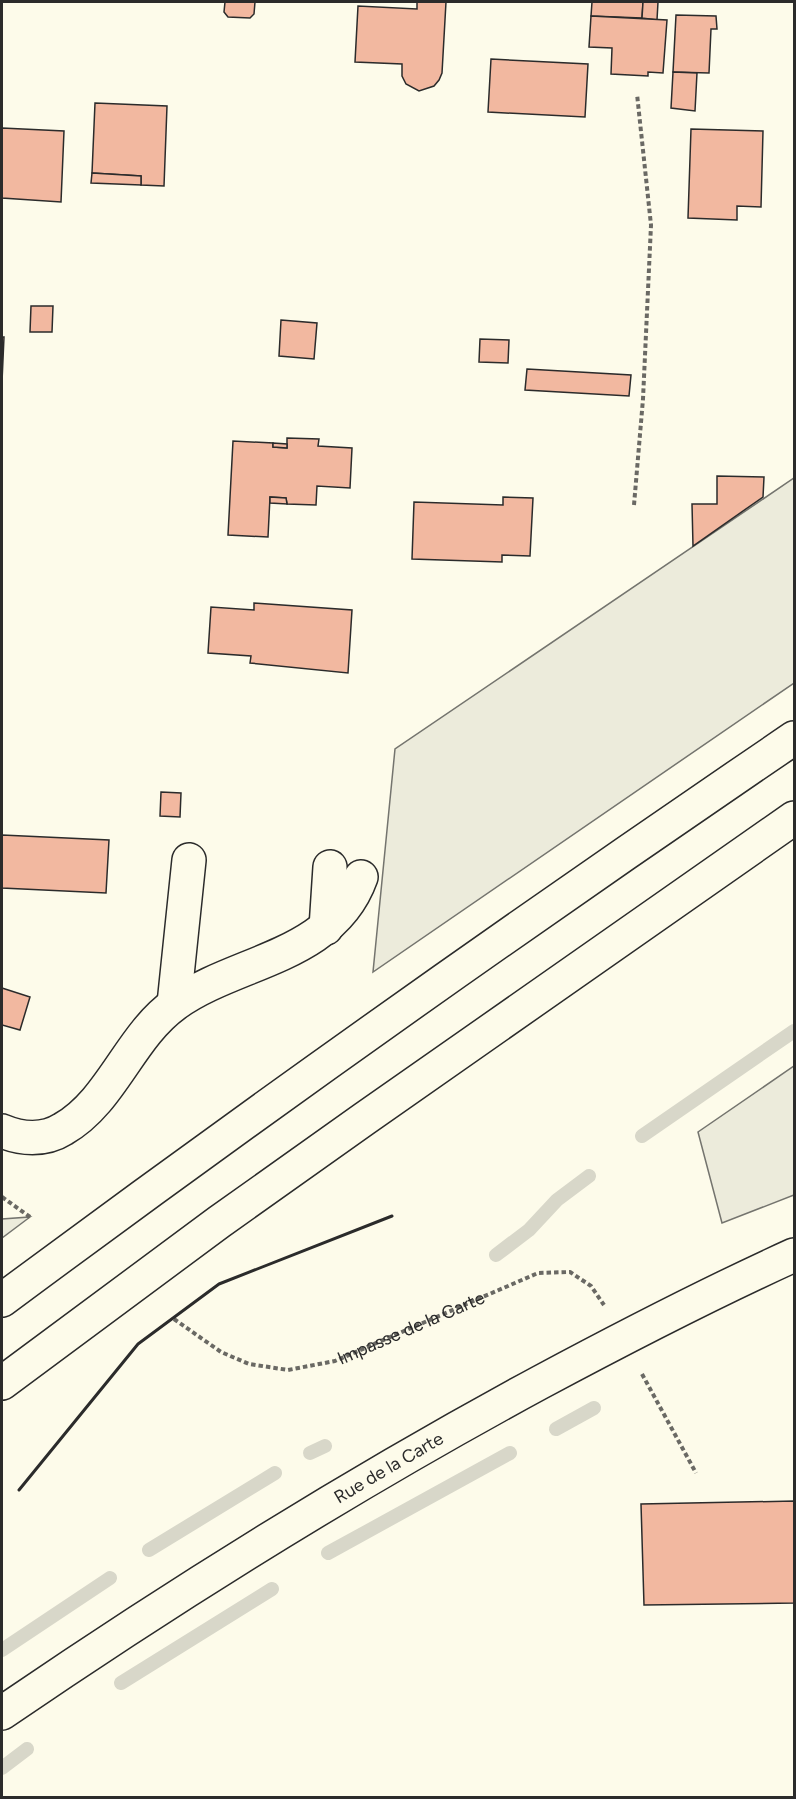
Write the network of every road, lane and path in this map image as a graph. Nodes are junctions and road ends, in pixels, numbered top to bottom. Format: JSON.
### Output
{"nodes":[{"id":1,"x":637,"y":94,"type":"dead end"},
{"id":2,"x":634,"y":505,"type":"dead end"},
{"id":3,"x":795,"y":738,"type":"edge"},
{"id":4,"x":795,"y":818,"type":"edge"},
{"id":5,"x":189,"y":860,"type":"dead end"},
{"id":6,"x":330,"y":867,"type":"dead end"},
{"id":7,"x":361,"y":877,"type":"dead end"},
{"id":8,"x":326,"y":928,"type":"junction"},
{"id":9,"x":174,"y":1004,"type":"junction"},
{"id":10,"x":2,"y":1131,"type":"edge"},
{"id":11,"x":2,"y":1197,"type":"edge"},
{"id":12,"x":30,"y":1217,"type":"dead end"},
{"id":13,"x":795,"y":1255,"type":"edge"},
{"id":14,"x":2,"y":1300,"type":"edge"},
{"id":15,"x":174,"y":1319,"type":"dead end"},
{"id":16,"x":623,"y":1338,"type":"junction"},
{"id":17,"x":2,"y":1383,"type":"edge"},
{"id":18,"x":696,"y":1473,"type":"dead end"},
{"id":19,"x":2,"y":1713,"type":"edge"}],
"edges":[{"from":1,"to":2,"type":"path"},
{"from":3,"to":14,"type":"main road"},
{"from":4,"to":17,"type":"main road"},
{"from":5,"to":9,"type":"main road"},
{"from":6,"to":8,"type":"main road"},
{"from":7,"to":8,"type":"main road"},
{"from":8,"to":9,"type":"main road"},
{"from":9,"to":10,"type":"main road"},
{"from":11,"to":12,"type":"path"},
{"from":13,"to":16,"type":"main road","name":"Rue de la Carte"},
{"from":15,"to":16,"type":"path","name":"Impasse de la Carte"},
{"from":16,"to":18,"type":"path","name":"Impasse de la Carte"},
{"from":16,"to":19,"type":"main road","name":"Rue de la Carte"}]}
